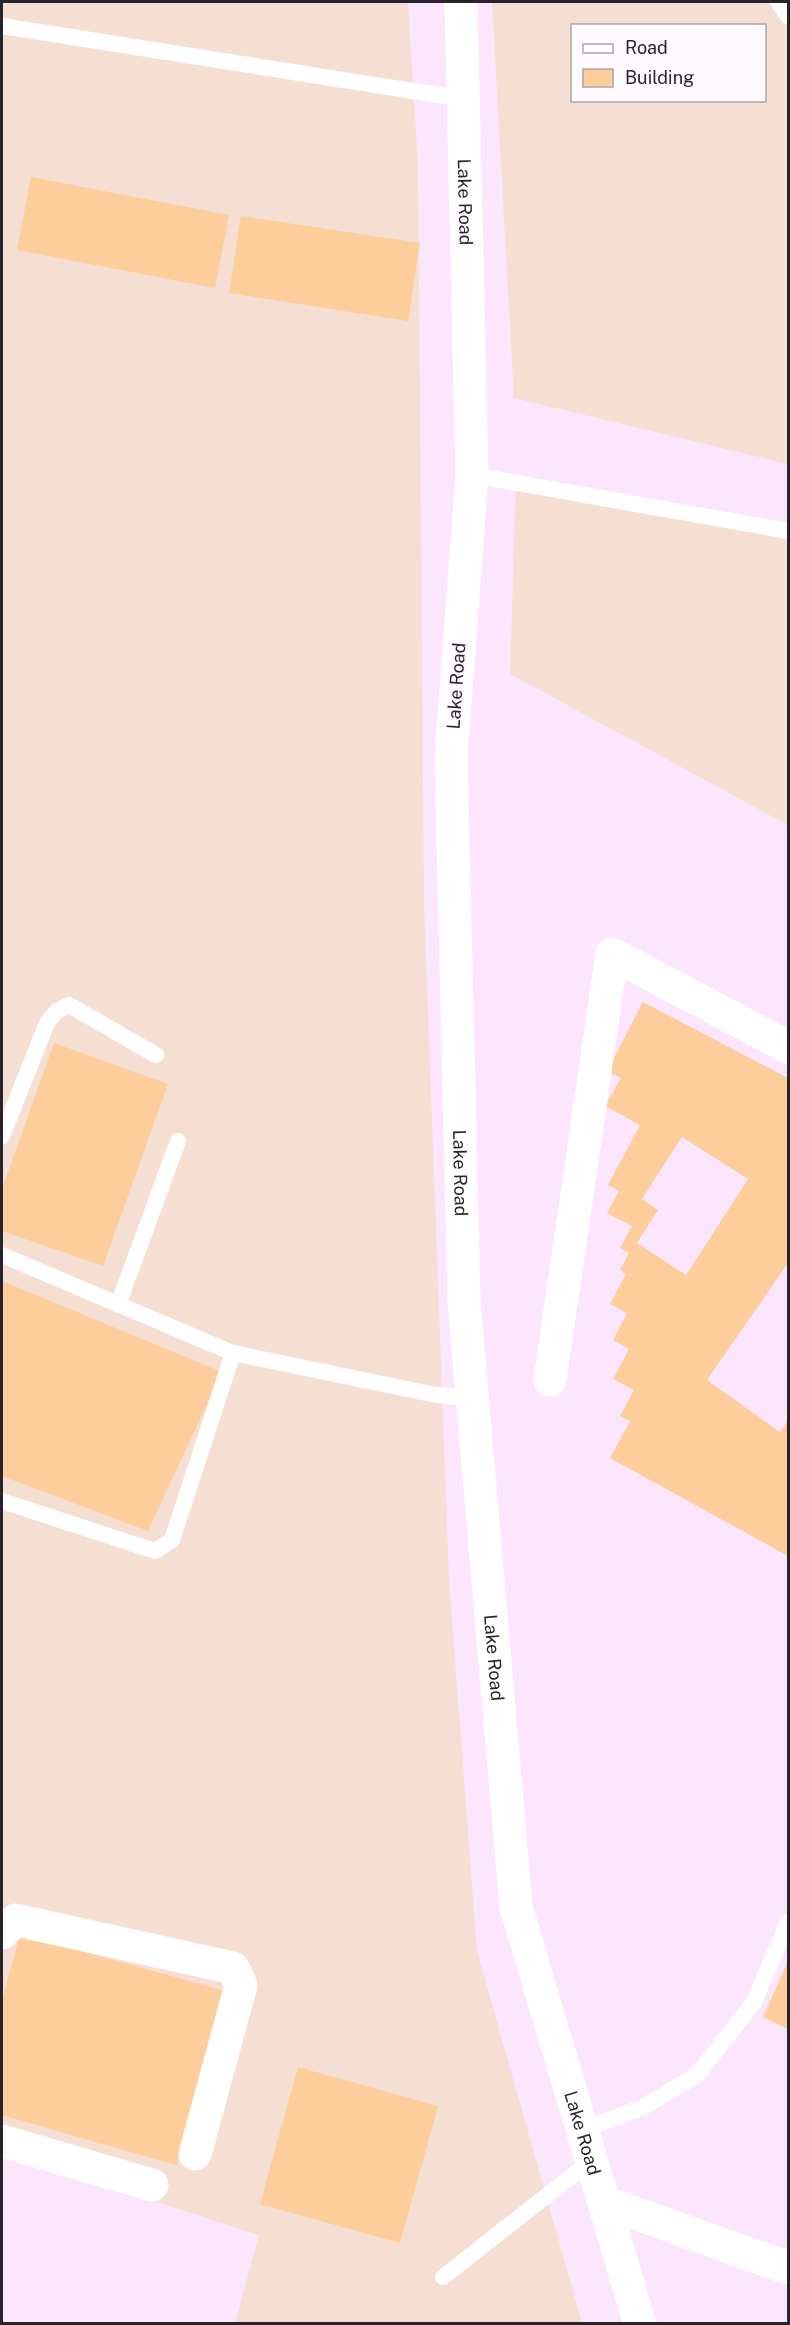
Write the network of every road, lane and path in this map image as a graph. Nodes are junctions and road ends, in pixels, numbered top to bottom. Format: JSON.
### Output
{"nodes":[{"id":1,"x":461,"y":2,"type":"edge"},
{"id":2,"x":778,"y":2,"type":"edge"},
{"id":3,"x":789,"y":16,"type":"edge"},
{"id":4,"x":2,"y":26,"type":"edge"},
{"id":5,"x":464,"y":99,"type":"junction"},
{"id":6,"x":472,"y":475,"type":"junction"},
{"id":7,"x":789,"y":531,"type":"edge"},
{"id":8,"x":789,"y":1047,"type":"edge"},
{"id":9,"x":156,"y":1054,"type":"dead end"},
{"id":10,"x":2,"y":1136,"type":"edge"},
{"id":11,"x":178,"y":1141,"type":"dead end"},
{"id":12,"x":2,"y":1255,"type":"edge"},
{"id":13,"x":118,"y":1305,"type":"junction"},
{"id":14,"x":233,"y":1353,"type":"junction"},
{"id":15,"x":550,"y":1380,"type":"dead end"},
{"id":16,"x":473,"y":1399,"type":"junction"},
{"id":17,"x":2,"y":1501,"type":"edge"},
{"id":18,"x":789,"y":1922,"type":"edge"},
{"id":19,"x":2,"y":1933,"type":"edge"},
{"id":20,"x":583,"y":2130,"type":"junction"},
{"id":21,"x":2,"y":2141,"type":"edge"},
{"id":22,"x":195,"y":2154,"type":"dead end"},
{"id":23,"x":591,"y":2161,"type":"junction"},
{"id":24,"x":152,"y":2185,"type":"dead end"},
{"id":25,"x":604,"y":2202,"type":"junction"},
{"id":26,"x":789,"y":2268,"type":"edge"},
{"id":27,"x":442,"y":2277,"type":"dead end"},
{"id":28,"x":640,"y":2324,"type":"edge"}],
"edges":[{"from":1,"to":5,"type":"street","name":"Lake Road"},
{"from":2,"to":3,"type":"lane"},
{"from":4,"to":5,"type":"lane"},
{"from":5,"to":6,"type":"street","name":"Lake Road"},
{"from":6,"to":7,"type":"lane"},
{"from":6,"to":16,"type":"street","name":"Lake Road"},
{"from":8,"to":15,"type":"street"},
{"from":9,"to":10,"type":"lane"},
{"from":11,"to":13,"type":"lane"},
{"from":12,"to":13,"type":"lane"},
{"from":13,"to":14,"type":"lane"},
{"from":14,"to":16,"type":"lane"},
{"from":14,"to":17,"type":"lane"},
{"from":16,"to":20,"type":"street","name":"Lake Road"},
{"from":18,"to":20,"type":"lane"},
{"from":19,"to":22,"type":"street"},
{"from":20,"to":23,"type":"street","name":"Lake Road"},
{"from":21,"to":24,"type":"street"},
{"from":23,"to":25,"type":"street","name":"Lake Road"},
{"from":23,"to":27,"type":"lane"},
{"from":25,"to":26,"type":"street"},
{"from":25,"to":28,"type":"street","name":"Lake Road"}]}
